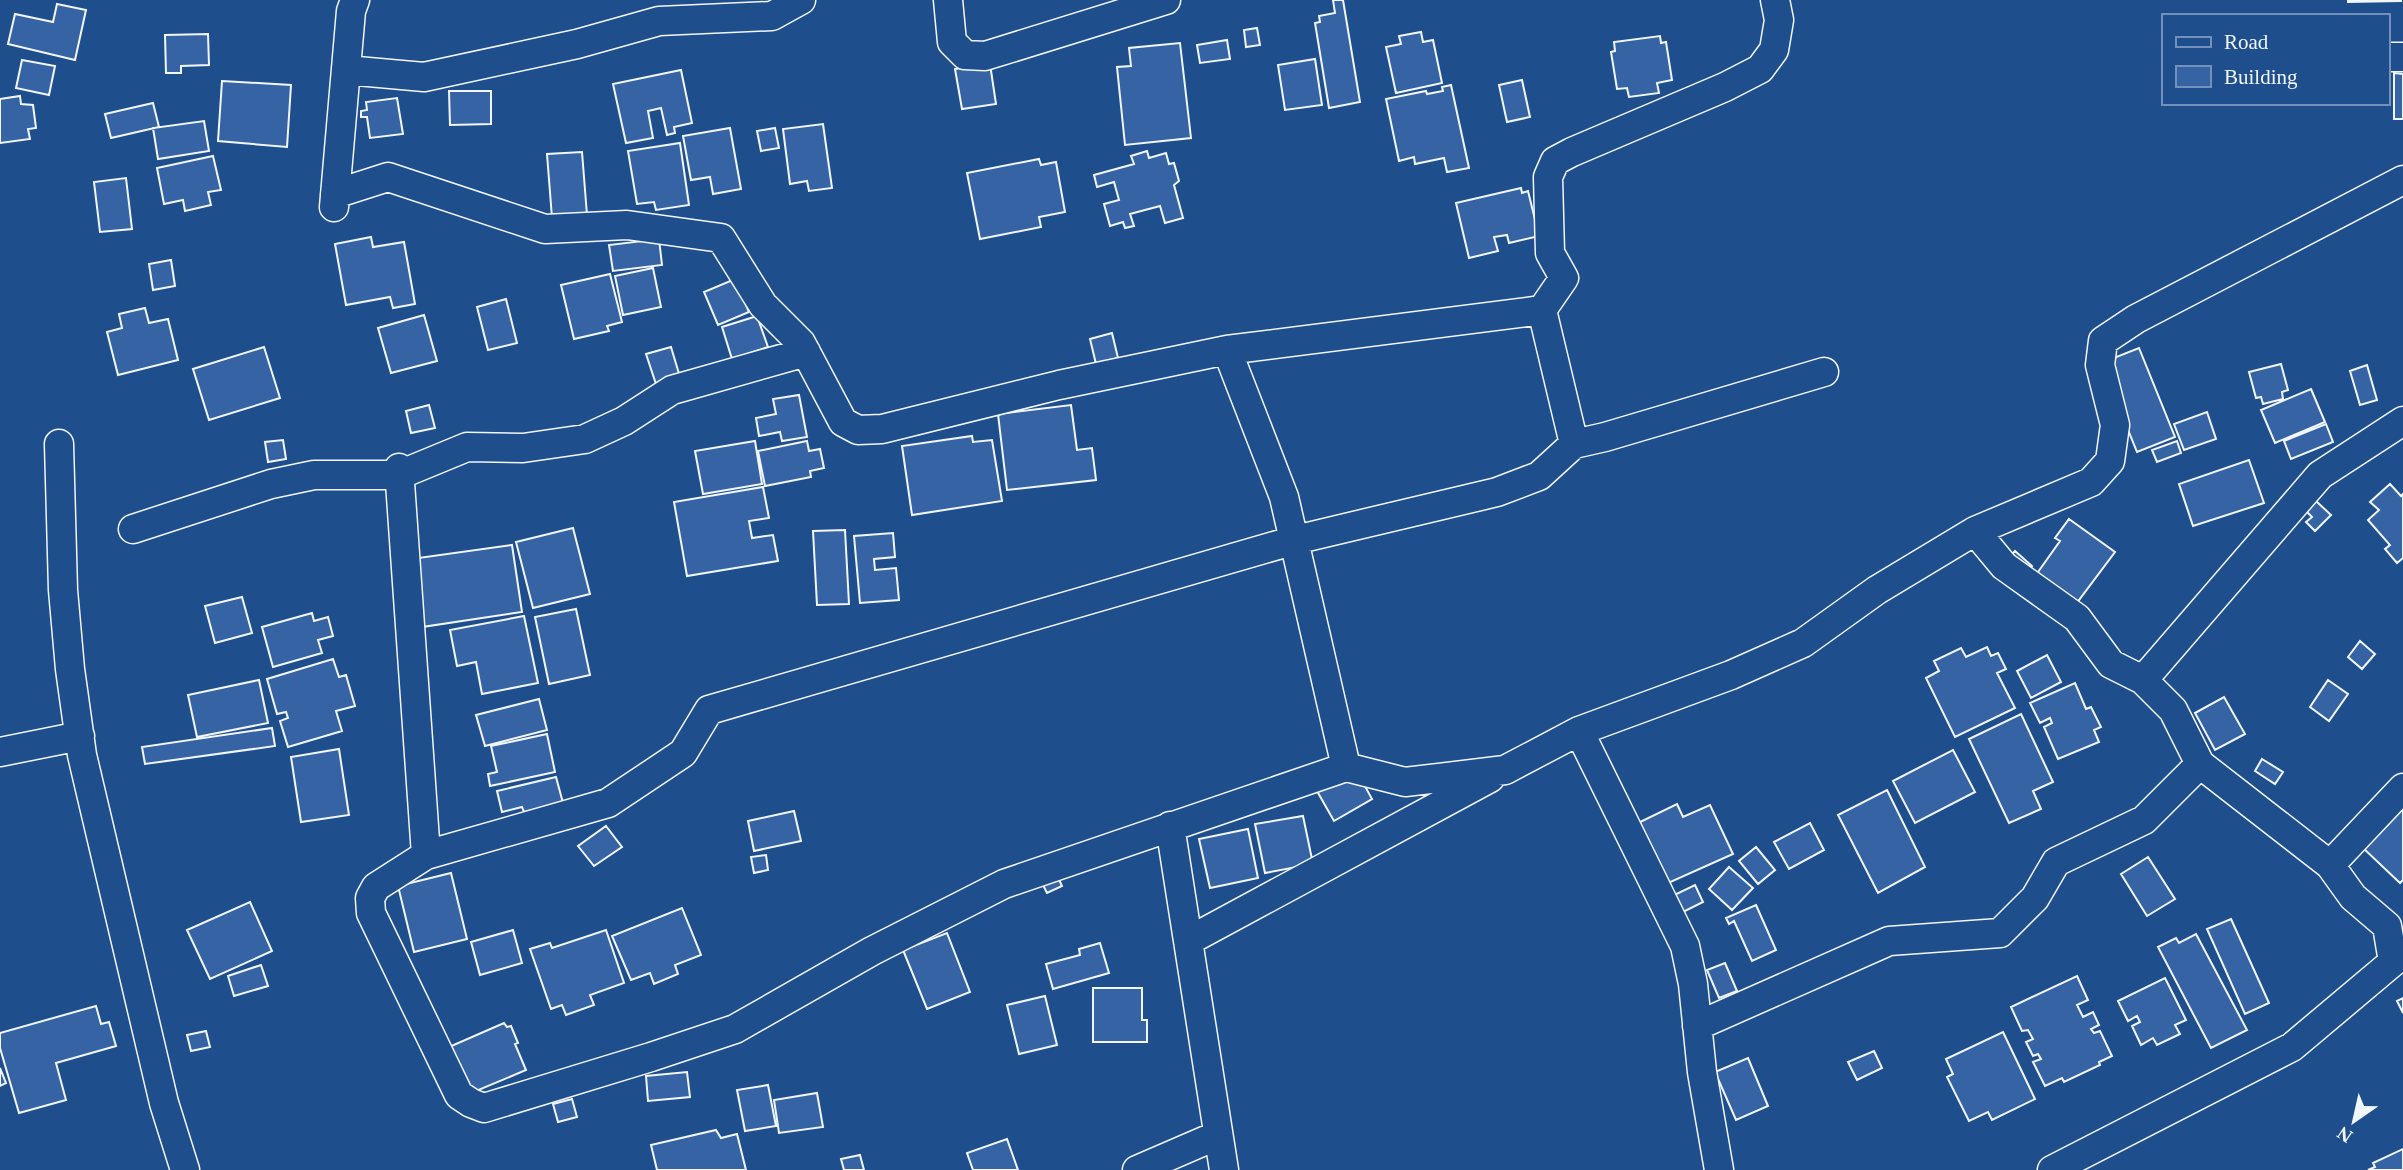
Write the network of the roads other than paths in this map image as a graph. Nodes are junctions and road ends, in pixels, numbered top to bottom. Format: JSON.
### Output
{"nodes":[{"id":1,"x":355,"y":0,"type":"edge"},
{"id":2,"x":801,"y":0,"type":"edge"},
{"id":3,"x":948,"y":0,"type":"edge"},
{"id":4,"x":1166,"y":0,"type":"edge"},
{"id":5,"x":1775,"y":0,"type":"edge"},
{"id":6,"x":346,"y":69,"type":"junction"},
{"id":7,"x":2403,"y":180,"type":"edge"},
{"id":8,"x":1542,"y":310,"type":"junction"},
{"id":9,"x":1227,"y":350,"type":"junction"},
{"id":10,"x":806,"y":352,"type":"junction"},
{"id":11,"x":1824,"y":372,"type":"dead end"},
{"id":12,"x":2403,"y":421,"type":"edge"},
{"id":13,"x":59,"y":444,"type":"dead end"},
{"id":14,"x":1574,"y":444,"type":"junction"},
{"id":15,"x":399,"y":471,"type":"junction"},
{"id":16,"x":133,"y":529,"type":"dead end"},
{"id":17,"x":1975,"y":531,"type":"junction"},
{"id":18,"x":1295,"y":540,"type":"junction"},
{"id":19,"x":2143,"y":680,"type":"junction"},
{"id":20,"x":1579,"y":731,"type":"junction"},
{"id":21,"x":80,"y":736,"type":"junction"},
{"id":22,"x":0,"y":752,"type":"edge"},
{"id":23,"x":2200,"y":764,"type":"junction"},
{"id":24,"x":1346,"y":767,"type":"junction"},
{"id":25,"x":1505,"y":770,"type":"junction"},
{"id":26,"x":2403,"y":788,"type":"edge"},
{"id":27,"x":1170,"y":826,"type":"junction"},
{"id":28,"x":426,"y":855,"type":"junction"},
{"id":29,"x":2330,"y":866,"type":"junction"},
{"id":30,"x":1188,"y":941,"type":"junction"},
{"id":31,"x":2398,"y":959,"type":"edge"},
{"id":32,"x":1697,"y":1026,"type":"junction"},
{"id":33,"x":1218,"y":1135,"type":"junction"},
{"id":34,"x":184,"y":1170,"type":"edge"},
{"id":35,"x":1137,"y":1170,"type":"edge"},
{"id":36,"x":1224,"y":1170,"type":"edge"},
{"id":37,"x":1719,"y":1170,"type":"edge"},
{"id":38,"x":2052,"y":1170,"type":"edge"}],
"edges":[{"from":1,"to":6,"type":"street"},
{"from":2,"to":6,"type":"street"},
{"from":3,"to":4,"type":"street"},
{"from":5,"to":8,"type":"street"},
{"from":6,"to":10,"type":"street"},
{"from":7,"to":17,"type":"street"},
{"from":8,"to":9,"type":"street"},
{"from":8,"to":14,"type":"street"},
{"from":9,"to":10,"type":"street"},
{"from":9,"to":18,"type":"street"},
{"from":10,"to":15,"type":"street"},
{"from":11,"to":14,"type":"street"},
{"from":12,"to":19,"type":"street"},
{"from":13,"to":21,"type":"street"},
{"from":14,"to":18,"type":"street"},
{"from":15,"to":16,"type":"street"},
{"from":15,"to":28,"type":"street"},
{"from":17,"to":19,"type":"street"},
{"from":17,"to":20,"type":"street"},
{"from":18,"to":24,"type":"street"},
{"from":18,"to":28,"type":"street"},
{"from":19,"to":23,"type":"street"},
{"from":20,"to":25,"type":"street"},
{"from":20,"to":32,"type":"street"},
{"from":21,"to":22,"type":"street"},
{"from":21,"to":34,"type":"street"},
{"from":23,"to":29,"type":"street"},
{"from":23,"to":32,"type":"street"},
{"from":24,"to":25,"type":"street"},
{"from":24,"to":27,"type":"street"},
{"from":25,"to":30,"type":"street"},
{"from":26,"to":29,"type":"street"},
{"from":27,"to":28,"type":"street"},
{"from":27,"to":30,"type":"street"},
{"from":29,"to":31,"type":"street"},
{"from":30,"to":33,"type":"street"},
{"from":31,"to":38,"type":"street"},
{"from":32,"to":37,"type":"street"},
{"from":33,"to":35,"type":"street"},
{"from":33,"to":36,"type":"street"}]}
